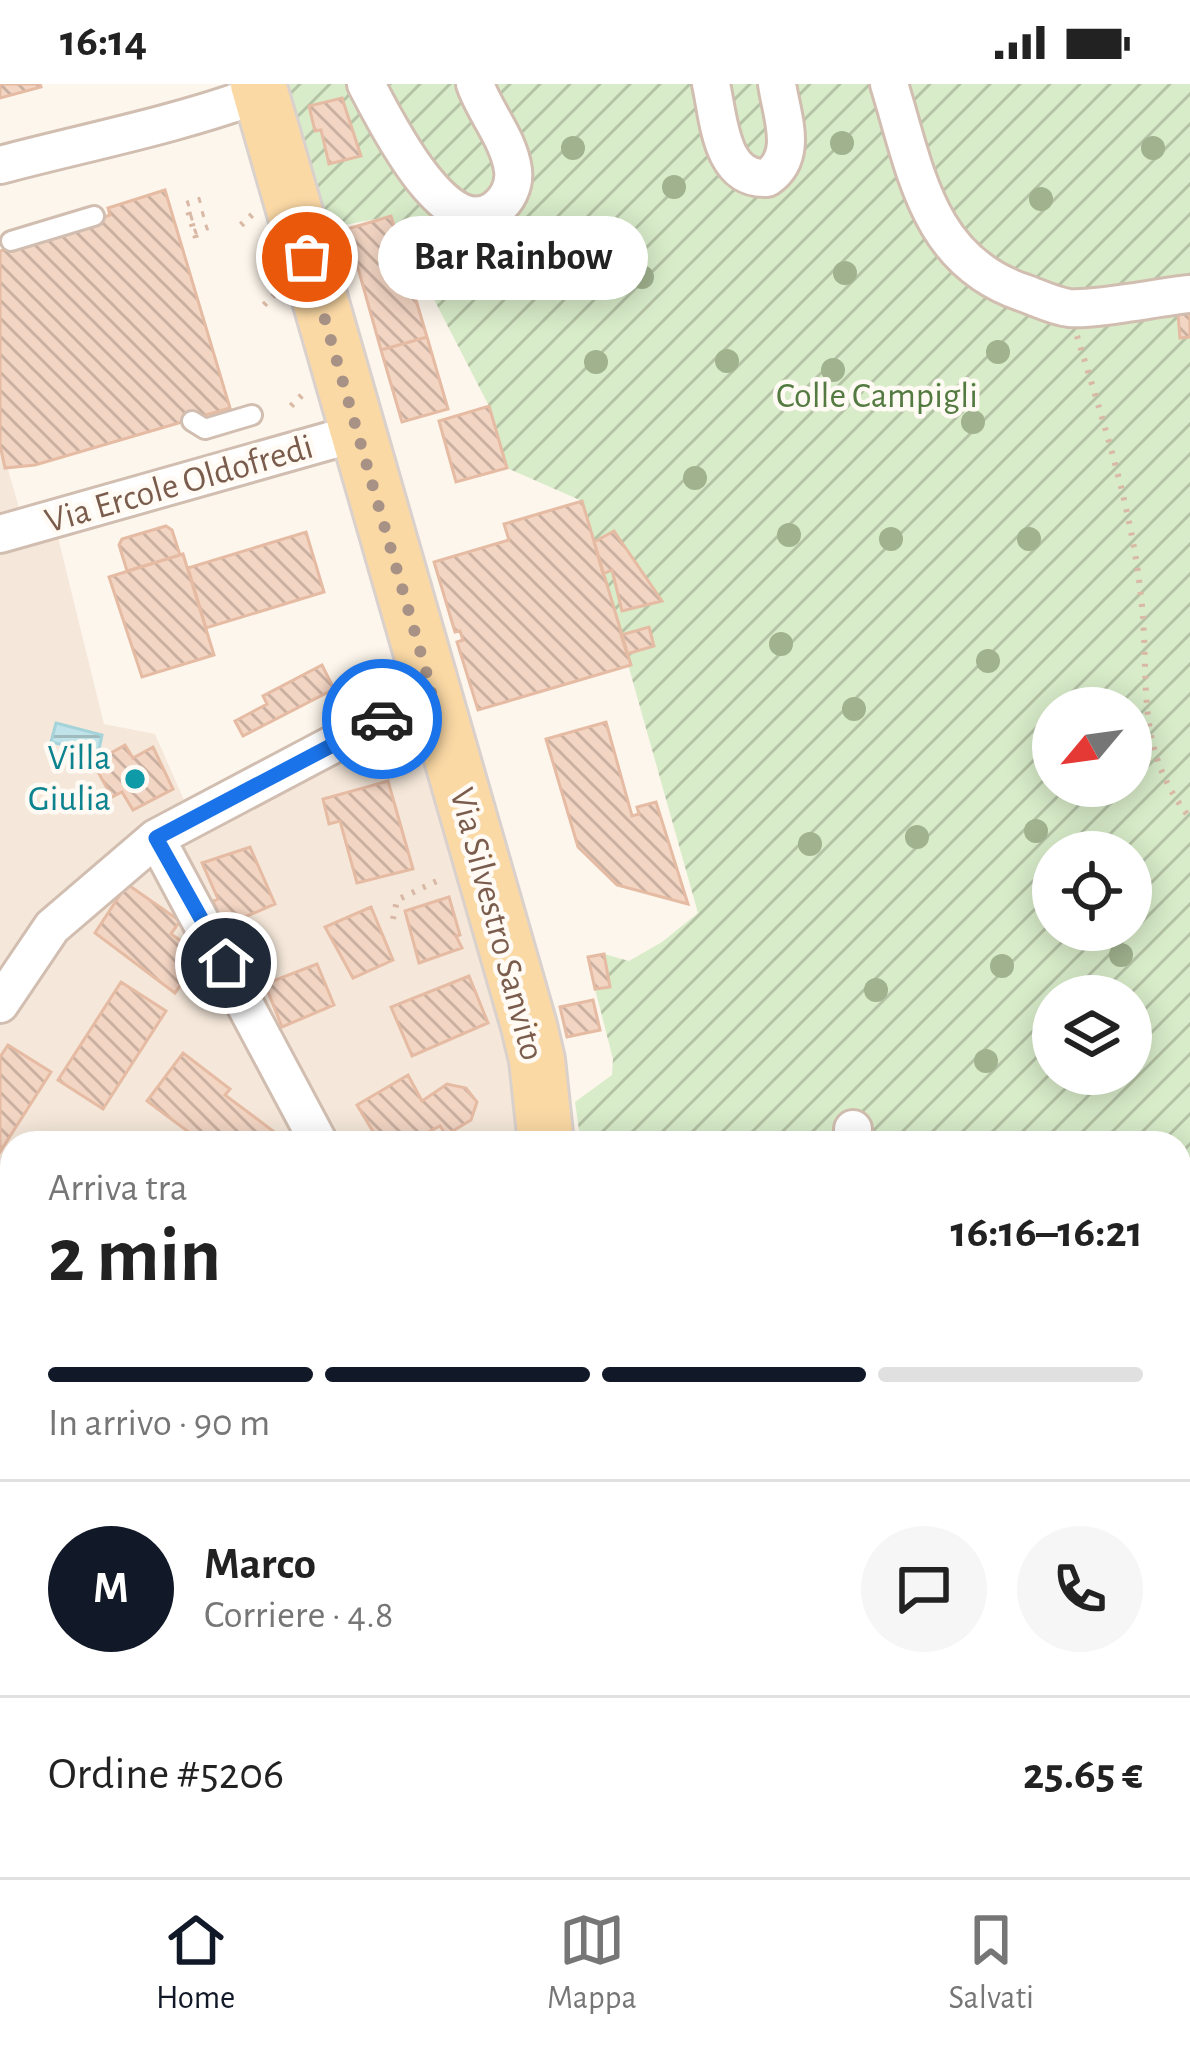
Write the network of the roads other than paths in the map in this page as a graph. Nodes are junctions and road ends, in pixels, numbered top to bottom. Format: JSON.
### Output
{"nodes":[{"id":1,"x":366,"y":84,"type":"edge"},
{"id":2,"x":475,"y":84,"type":"edge"},
{"id":3,"x":711,"y":84,"type":"edge"},
{"id":4,"x":777,"y":84,"type":"edge"},
{"id":5,"x":889,"y":84,"type":"edge"},
{"id":6,"x":259,"y":89,"type":"edge"},
{"id":7,"x":192,"y":101,"type":"edge"},
{"id":8,"x":0,"y":165,"type":"edge"},
{"id":9,"x":94,"y":216,"type":"dead end"},
{"id":10,"x":10,"y":241,"type":"dead end"},
{"id":11,"x":1190,"y":294,"type":"edge"},
{"id":12,"x":253,"y":416,"type":"dead end"},
{"id":13,"x":192,"y":421,"type":"dead end"},
{"id":14,"x":357,"y":433,"type":"junction"},
{"id":15,"x":0,"y":534,"type":"edge"},
{"id":16,"x":432,"y":692,"type":"junction"},
{"id":17,"x":156,"y":838,"type":"junction"},
{"id":18,"x":0,"y":1004,"type":"edge"},
{"id":19,"x":313,"y":1131,"type":"edge"},
{"id":20,"x":545,"y":1131,"type":"edge"}],
"edges":[{"from":1,"to":2,"type":"street"},
{"from":3,"to":4,"type":"street"},
{"from":5,"to":11,"type":"street"},
{"from":6,"to":7,"type":"street"},
{"from":6,"to":14,"type":"main road","name":"Via Silvestro Sanvito"},
{"from":7,"to":8,"type":"street"},
{"from":9,"to":10,"type":"lane"},
{"from":12,"to":13,"type":"lane"},
{"from":14,"to":15,"type":"street","name":"Via Ercole Oldofredi"},
{"from":14,"to":16,"type":"main road","name":"Via Silvestro Sanvito"},
{"from":16,"to":17,"type":"street"},
{"from":16,"to":20,"type":"main road","name":"Via Silvestro Sanvito"},
{"from":17,"to":18,"type":"street"},
{"from":17,"to":19,"type":"street"}]}
